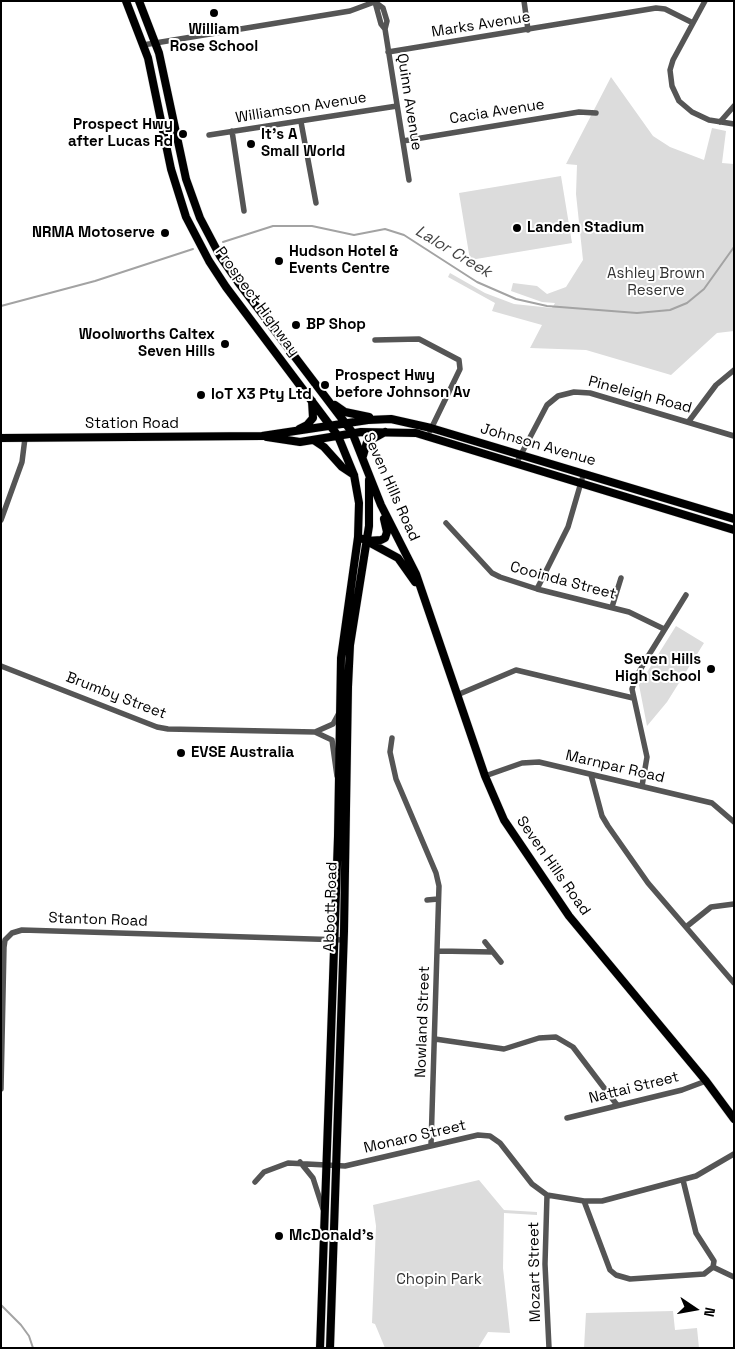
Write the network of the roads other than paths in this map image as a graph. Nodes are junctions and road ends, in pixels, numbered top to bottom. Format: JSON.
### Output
{"nodes":[{"id":1,"x":126,"y":1,"type":"edge"},
{"id":2,"x":138,"y":1,"type":"edge"},
{"id":3,"x":375,"y":1,"type":"edge"},
{"id":4,"x":524,"y":1,"type":"edge"},
{"id":5,"x":705,"y":1,"type":"edge"},
{"id":6,"x":693,"y":23,"type":"junction"},
{"id":7,"x":528,"y":30,"type":"junction"},
{"id":8,"x":155,"y":42,"type":"junction"},
{"id":9,"x":143,"y":45,"type":"junction"},
{"id":10,"x":388,"y":52,"type":"junction"},
{"id":11,"x":397,"y":106,"type":"junction"},
{"id":12,"x":734,"y":106,"type":"edge"},
{"id":13,"x":596,"y":113,"type":"dead end"},
{"id":14,"x":301,"y":122,"type":"junction"},
{"id":15,"x":720,"y":122,"type":"junction"},
{"id":16,"x":734,"y":124,"type":"edge"},
{"id":17,"x":232,"y":131,"type":"junction"},
{"id":18,"x":210,"y":135,"type":"dead end"},
{"id":19,"x":402,"y":141,"type":"junction"},
{"id":20,"x":409,"y":180,"type":"dead end"},
{"id":21,"x":316,"y":203,"type":"dead end"},
{"id":22,"x":244,"y":211,"type":"dead end"},
{"id":23,"x":375,"y":340,"type":"dead end"},
{"id":24,"x":734,"y":370,"type":"edge"},
{"id":25,"x":312,"y":399,"type":"junction"},
{"id":26,"x":328,"y":400,"type":"junction"},
{"id":27,"x":380,"y":419,"type":"junction"},
{"id":28,"x":689,"y":422,"type":"junction"},
{"id":29,"x":346,"y":424,"type":"junction"},
{"id":30,"x":332,"y":426,"type":"junction"},
{"id":31,"x":431,"y":428,"type":"junction"},
{"id":32,"x":389,"y":431,"type":"junction"},
{"id":33,"x":292,"y":432,"type":"junction"},
{"id":34,"x":352,"y":432,"type":"junction"},
{"id":35,"x":262,"y":436,"type":"junction"},
{"id":36,"x":338,"y":436,"type":"junction"},
{"id":37,"x":428,"y":436,"type":"junction"},
{"id":38,"x":734,"y":436,"type":"edge"},
{"id":39,"x":1,"y":438,"type":"edge"},
{"id":40,"x":25,"y":438,"type":"junction"},
{"id":41,"x":315,"y":441,"type":"junction"},
{"id":42,"x":521,"y":455,"type":"junction"},
{"id":43,"x":363,"y":456,"type":"junction"},
{"id":44,"x":516,"y":464,"type":"junction"},
{"id":45,"x":367,"y":468,"type":"junction"},
{"id":46,"x":584,"y":472,"type":"junction"},
{"id":47,"x":354,"y":475,"type":"junction"},
{"id":48,"x":581,"y":483,"type":"junction"},
{"id":49,"x":381,"y":505,"type":"junction"},
{"id":50,"x":734,"y":519,"type":"edge"},
{"id":51,"x":1,"y":520,"type":"edge"},
{"id":52,"x":446,"y":523,"type":"dead end"},
{"id":53,"x":734,"y":530,"type":"edge"},
{"id":54,"x":358,"y":537,"type":"junction"},
{"id":55,"x":366,"y":540,"type":"junction"},
{"id":56,"x":621,"y":578,"type":"dead end"},
{"id":57,"x":420,"y":590,"type":"junction"},
{"id":58,"x":537,"y":590,"type":"junction"},
{"id":59,"x":686,"y":595,"type":"dead end"},
{"id":60,"x":612,"y":607,"type":"junction"},
{"id":61,"x":664,"y":629,"type":"junction"},
{"id":62,"x":1,"y":666,"type":"edge"},
{"id":63,"x":457,"y":695,"type":"junction"},
{"id":64,"x":633,"y":698,"type":"junction"},
{"id":65,"x":340,"y":710,"type":"junction"},
{"id":66,"x":315,"y":732,"type":"junction"},
{"id":67,"x":392,"y":738,"type":"dead end"},
{"id":68,"x":591,"y":775,"type":"junction"},
{"id":69,"x":485,"y":776,"type":"junction"},
{"id":70,"x":339,"y":783,"type":"junction"},
{"id":71,"x":642,"y":786,"type":"junction"},
{"id":72,"x":734,"y":822,"type":"edge"},
{"id":73,"x":438,"y":899,"type":"junction"},
{"id":74,"x":427,"y":900,"type":"dead end"},
{"id":75,"x":734,"y":904,"type":"edge"},
{"id":76,"x":686,"y":927,"type":"junction"},
{"id":77,"x":334,"y":940,"type":"junction"},
{"id":78,"x":344,"y":940,"type":"junction"},
{"id":79,"x":485,"y":942,"type":"dead end"},
{"id":80,"x":438,"y":951,"type":"junction"},
{"id":81,"x":493,"y":952,"type":"junction"},
{"id":82,"x":501,"y":962,"type":"dead end"},
{"id":83,"x":734,"y":983,"type":"edge"},
{"id":84,"x":435,"y":1039,"type":"junction"},
{"id":85,"x":706,"y":1081,"type":"junction"},
{"id":86,"x":1,"y":1089,"type":"edge"},
{"id":87,"x":617,"y":1105,"type":"junction"},
{"id":88,"x":567,"y":1118,"type":"dead end"},
{"id":89,"x":734,"y":1119,"type":"edge"},
{"id":90,"x":431,"y":1146,"type":"junction"},
{"id":91,"x":734,"y":1154,"type":"edge"},
{"id":92,"x":300,"y":1162,"type":"junction"},
{"id":93,"x":327,"y":1165,"type":"junction"},
{"id":94,"x":336,"y":1166,"type":"junction"},
{"id":95,"x":683,"y":1180,"type":"junction"},
{"id":96,"x":255,"y":1182,"type":"dead end"},
{"id":97,"x":547,"y":1195,"type":"junction"},
{"id":98,"x":584,"y":1202,"type":"junction"},
{"id":99,"x":325,"y":1210,"type":"junction"},
{"id":100,"x":713,"y":1267,"type":"junction"},
{"id":101,"x":734,"y":1277,"type":"edge"},
{"id":102,"x":320,"y":1348,"type":"edge"},
{"id":103,"x":330,"y":1348,"type":"edge"},
{"id":104,"x":549,"y":1348,"type":"edge"}],
"edges":[{"from":1,"to":9,"type":"main road","name":"Prospect Highway"},
{"from":2,"to":8,"type":"main road","name":"Prospect Highway"},
{"from":3,"to":8,"type":"street"},
{"from":3,"to":10,"type":"street","name":"Quinn Avenue"},
{"from":4,"to":7,"type":"street"},
{"from":5,"to":6,"type":"street"},
{"from":6,"to":7,"type":"street","name":"Marks Avenue"},
{"from":6,"to":15,"type":"street"},
{"from":7,"to":10,"type":"street","name":"Marks Avenue"},
{"from":8,"to":9,"type":"street"},
{"from":8,"to":26,"type":"main road","name":"Prospect Highway"},
{"from":9,"to":25,"type":"main road","name":"Prospect Highway"},
{"from":10,"to":11,"type":"street","name":"Quinn Avenue"},
{"from":11,"to":14,"type":"street","name":"Williamson Avenue"},
{"from":11,"to":19,"type":"street","name":"Quinn Avenue"},
{"from":12,"to":15,"type":"street"},
{"from":13,"to":19,"type":"street","name":"Cacia Avenue"},
{"from":14,"to":17,"type":"street","name":"Williamson Avenue"},
{"from":14,"to":21,"type":"street"},
{"from":15,"to":16,"type":"street"},
{"from":17,"to":18,"type":"street","name":"Williamson Avenue"},
{"from":17,"to":22,"type":"street"},
{"from":19,"to":20,"type":"street","name":"Quinn Avenue"},
{"from":23,"to":31,"type":"street"},
{"from":24,"to":28,"type":"street"},
{"from":25,"to":30,"type":"main road","name":"Prospect Highway"},
{"from":25,"to":33,"type":"main road"},
{"from":26,"to":27,"type":"main road"},
{"from":26,"to":29,"type":"main road","name":"Prospect Highway"},
{"from":27,"to":29,"type":"main road","name":"Johnson Avenue"},
{"from":27,"to":31,"type":"main road","name":"Johnson Avenue"},
{"from":28,"to":38,"type":"street","name":"Pineleigh Road"},
{"from":28,"to":42,"type":"street","name":"Pineleigh Road"},
{"from":29,"to":30,"type":"main road","name":"Johnson Avenue"},
{"from":29,"to":34,"type":"main road","name":"Seven Hills Road"},
{"from":30,"to":33,"type":"main road","name":"Station Road"},
{"from":30,"to":36,"type":"main road","name":"Prospect Highway"},
{"from":31,"to":37,"type":"street"},
{"from":31,"to":42,"type":"main road","name":"Johnson Avenue"},
{"from":32,"to":34,"type":"main road","name":"Johnson Avenue"},
{"from":32,"to":37,"type":"main road","name":"Johnson Avenue"},
{"from":32,"to":43,"type":"main road"},
{"from":33,"to":35,"type":"main road","name":"Station Road"},
{"from":34,"to":36,"type":"main road","name":"Johnson Avenue"},
{"from":34,"to":43,"type":"main road","name":"Seven Hills Road"},
{"from":35,"to":40,"type":"main road","name":"Station Road"},
{"from":35,"to":41,"type":"main road","name":"Station Road"},
{"from":36,"to":41,"type":"main road","name":"Station Road"},
{"from":36,"to":47,"type":"main road","name":"Seven Hills Road"},
{"from":37,"to":44,"type":"main road","name":"Johnson Avenue"},
{"from":39,"to":40,"type":"main road","name":"Station Road"},
{"from":40,"to":51,"type":"street"},
{"from":41,"to":47,"type":"main road"},
{"from":42,"to":44,"type":"street","name":"Pineleigh Road"},
{"from":42,"to":46,"type":"main road","name":"Johnson Avenue"},
{"from":43,"to":45,"type":"main road","name":"Seven Hills Road"},
{"from":44,"to":48,"type":"main road","name":"Johnson Avenue"},
{"from":45,"to":49,"type":"main road","name":"Seven Hills Road"},
{"from":45,"to":55,"type":"main road","name":"Abbott Road"},
{"from":46,"to":48,"type":"street"},
{"from":46,"to":50,"type":"main road","name":"Johnson Avenue"},
{"from":47,"to":54,"type":"main road","name":"Abbott Road"},
{"from":48,"to":53,"type":"main road","name":"Johnson Avenue"},
{"from":48,"to":58,"type":"street"},
{"from":49,"to":55,"type":"main road"},
{"from":49,"to":57,"type":"main road","name":"Seven Hills Road"},
{"from":52,"to":58,"type":"street","name":"Cooinda Street"},
{"from":54,"to":55,"type":"main road","name":"Seven Hills Road"},
{"from":54,"to":65,"type":"main road","name":"Abbott Road"},
{"from":55,"to":57,"type":"main road","name":"Seven Hills Road"},
{"from":55,"to":78,"type":"main road","name":"Abbott Road"},
{"from":56,"to":60,"type":"street"},
{"from":57,"to":63,"type":"main road","name":"Seven Hills Road"},
{"from":58,"to":60,"type":"street","name":"Cooinda Street"},
{"from":59,"to":61,"type":"street"},
{"from":60,"to":61,"type":"street","name":"Cooinda Street"},
{"from":61,"to":64,"type":"street"},
{"from":62,"to":66,"type":"street","name":"Brumby Street"},
{"from":63,"to":64,"type":"street"},
{"from":63,"to":69,"type":"main road","name":"Seven Hills Road"},
{"from":64,"to":71,"type":"street"},
{"from":65,"to":66,"type":"street"},
{"from":65,"to":70,"type":"main road","name":"Abbott Road"},
{"from":66,"to":70,"type":"street"},
{"from":67,"to":73,"type":"street","name":"Nowland Street"},
{"from":68,"to":69,"type":"street","name":"Marnpar Road"},
{"from":68,"to":71,"type":"street","name":"Marnpar Road"},
{"from":68,"to":76,"type":"street"},
{"from":69,"to":85,"type":"main road","name":"Seven Hills Road"},
{"from":70,"to":77,"type":"main road","name":"Abbott Road"},
{"from":71,"to":72,"type":"street","name":"Marnpar Road"},
{"from":73,"to":74,"type":"street"},
{"from":73,"to":80,"type":"street","name":"Nowland Street"},
{"from":75,"to":76,"type":"street"},
{"from":76,"to":83,"type":"street"},
{"from":77,"to":78,"type":"street","name":"Stanton Road"},
{"from":77,"to":86,"type":"street","name":"Stanton Road"},
{"from":77,"to":93,"type":"main road","name":"Abbott Road"},
{"from":78,"to":94,"type":"main road","name":"Abbott Road"},
{"from":79,"to":81,"type":"street"},
{"from":80,"to":81,"type":"street"},
{"from":80,"to":84,"type":"street","name":"Nowland Street"},
{"from":81,"to":82,"type":"street"},
{"from":84,"to":87,"type":"street"},
{"from":84,"to":90,"type":"street","name":"Nowland Street"},
{"from":85,"to":87,"type":"street","name":"Nattai Street"},
{"from":85,"to":89,"type":"main road","name":"Seven Hills Road"},
{"from":87,"to":88,"type":"street","name":"Nattai Street"},
{"from":90,"to":94,"type":"street","name":"Monaro Street"},
{"from":90,"to":97,"type":"street","name":"Monaro Street"},
{"from":91,"to":95,"type":"street","name":"Monaro Street"},
{"from":92,"to":93,"type":"street","name":"Monaro Street"},
{"from":92,"to":96,"type":"street","name":"Monaro Street"},
{"from":92,"to":99,"type":"street"},
{"from":93,"to":94,"type":"street","name":"Monaro Street"},
{"from":93,"to":99,"type":"main road","name":"Abbott Road"},
{"from":94,"to":103,"type":"main road","name":"Abbott Road"},
{"from":95,"to":98,"type":"street","name":"Monaro Street"},
{"from":95,"to":100,"type":"street"},
{"from":97,"to":98,"type":"street","name":"Monaro Street"},
{"from":97,"to":104,"type":"street","name":"Mozart Street"},
{"from":98,"to":100,"type":"street"},
{"from":99,"to":102,"type":"main road","name":"Abbott Road"},
{"from":100,"to":101,"type":"street"}]}
